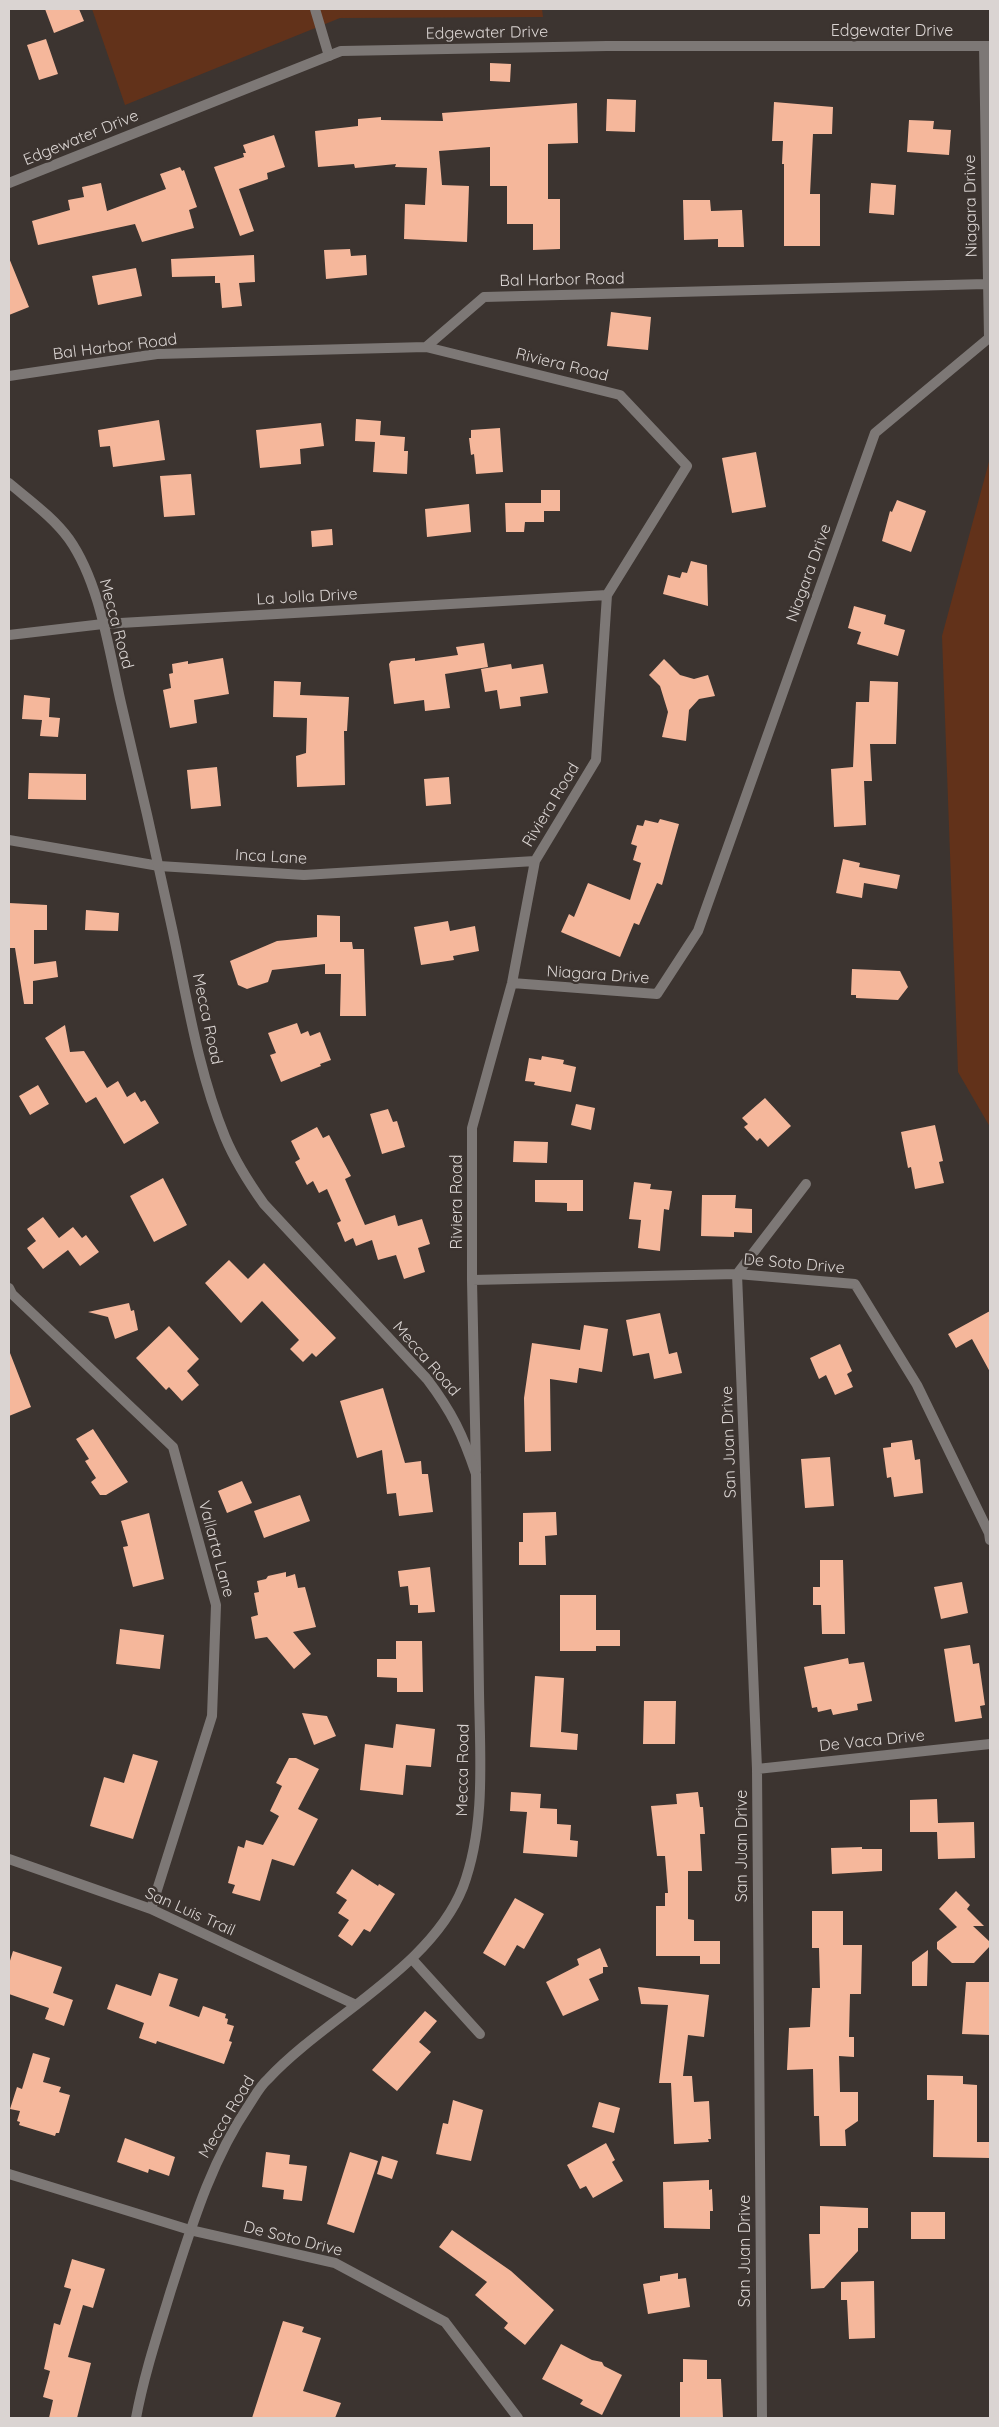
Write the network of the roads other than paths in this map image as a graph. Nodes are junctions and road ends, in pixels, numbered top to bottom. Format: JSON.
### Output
{"nodes":[{"id":1,"x":315,"y":9,"type":"edge"},
{"id":2,"x":987,"y":46,"type":"edge"},
{"id":3,"x":329,"y":56,"type":"junction"},
{"id":4,"x":9,"y":183,"type":"edge"},
{"id":5,"x":986,"y":284,"type":"junction"},
{"id":6,"x":426,"y":347,"type":"junction"},
{"id":7,"x":9,"y":376,"type":"edge"},
{"id":8,"x":9,"y":483,"type":"edge"},
{"id":9,"x":606,"y":595,"type":"junction"},
{"id":10,"x":103,"y":624,"type":"junction"},
{"id":11,"x":9,"y":635,"type":"edge"},
{"id":12,"x":9,"y":840,"type":"edge"},
{"id":13,"x":535,"y":862,"type":"junction"},
{"id":14,"x":159,"y":866,"type":"junction"},
{"id":15,"x":512,"y":984,"type":"junction"},
{"id":16,"x":806,"y":1184,"type":"dead end"},
{"id":17,"x":737,"y":1274,"type":"junction"},
{"id":18,"x":472,"y":1280,"type":"junction"},
{"id":19,"x":10,"y":1293,"type":"edge"},
{"id":20,"x":476,"y":1474,"type":"junction"},
{"id":21,"x":990,"y":1540,"type":"edge"},
{"id":22,"x":990,"y":1744,"type":"edge"},
{"id":23,"x":757,"y":1769,"type":"junction"},
{"id":24,"x":9,"y":1859,"type":"edge"},
{"id":25,"x":151,"y":1909,"type":"junction"},
{"id":26,"x":412,"y":1959,"type":"junction"},
{"id":27,"x":354,"y":2004,"type":"junction"},
{"id":28,"x":480,"y":2034,"type":"dead end"},
{"id":29,"x":9,"y":2174,"type":"edge"},
{"id":30,"x":190,"y":2230,"type":"junction"},
{"id":31,"x":136,"y":2418,"type":"edge"},
{"id":32,"x":518,"y":2418,"type":"edge"},
{"id":33,"x":762,"y":2418,"type":"edge"}],
"edges":[{"from":1,"to":3,"type":"street"},
{"from":2,"to":3,"type":"street","name":"Edgewater Drive"},
{"from":2,"to":5,"type":"street","name":"Niagara Drive"},
{"from":3,"to":4,"type":"street","name":"Edgewater Drive"},
{"from":5,"to":6,"type":"street","name":"Bal Harbor Road"},
{"from":5,"to":15,"type":"street","name":"Niagara Drive"},
{"from":6,"to":7,"type":"street","name":"Bal Harbor Road"},
{"from":6,"to":9,"type":"street","name":"Riviera Road"},
{"from":8,"to":10,"type":"street","name":"Mecca Road"},
{"from":9,"to":10,"type":"street","name":"La Jolla Drive"},
{"from":9,"to":13,"type":"street","name":"Riviera Road"},
{"from":10,"to":11,"type":"street","name":"La Jolla Drive"},
{"from":10,"to":14,"type":"street","name":"Mecca Road"},
{"from":12,"to":14,"type":"street","name":"Inca Lane"},
{"from":13,"to":14,"type":"street","name":"Inca Lane"},
{"from":13,"to":15,"type":"street","name":"Riviera Road"},
{"from":14,"to":20,"type":"street","name":"Mecca Road"},
{"from":15,"to":18,"type":"street","name":"Riviera Road"},
{"from":16,"to":17,"type":"street"},
{"from":17,"to":18,"type":"street","name":"De Soto Drive"},
{"from":17,"to":21,"type":"street","name":"De Soto Drive"},
{"from":17,"to":23,"type":"street","name":"San Juan Drive"},
{"from":18,"to":20,"type":"street","name":"Riviera Road"},
{"from":19,"to":25,"type":"street","name":"Vallarta Lane"},
{"from":20,"to":26,"type":"street","name":"Mecca Road"},
{"from":22,"to":23,"type":"street","name":"De Vaca Drive"},
{"from":23,"to":33,"type":"street","name":"San Juan Drive"},
{"from":24,"to":25,"type":"street","name":"San Luis Trail"},
{"from":25,"to":27,"type":"street","name":"San Luis Trail"},
{"from":26,"to":27,"type":"street","name":"Mecca Road"},
{"from":26,"to":28,"type":"street"},
{"from":27,"to":30,"type":"street","name":"Mecca Road"},
{"from":29,"to":30,"type":"street","name":"De Soto Drive"},
{"from":30,"to":31,"type":"street","name":"Mecca Road"},
{"from":30,"to":32,"type":"street","name":"De Soto Drive"}]}
